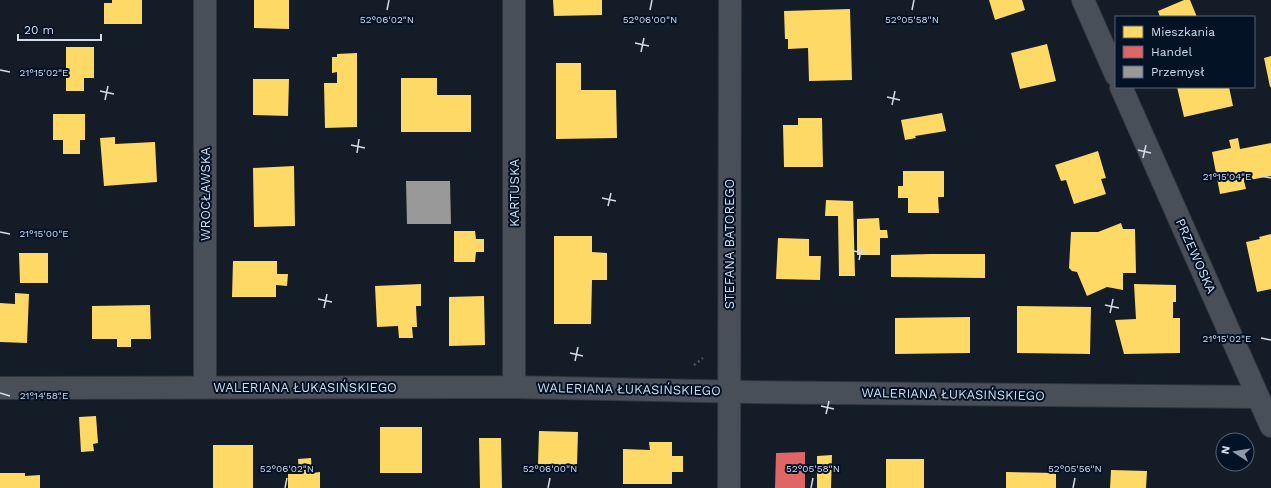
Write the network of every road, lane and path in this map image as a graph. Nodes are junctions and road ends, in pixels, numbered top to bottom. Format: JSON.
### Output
{"nodes":[{"id":1,"x":205,"y":0,"type":"edge"},
{"id":2,"x":514,"y":0,"type":"edge"},
{"id":3,"x":730,"y":0,"type":"edge"},
{"id":4,"x":1083,"y":0,"type":"edge"},
{"id":5,"x":1115,"y":73,"type":"edge"},
{"id":6,"x":1121,"y":88,"type":"edge"},
{"id":7,"x":205,"y":387,"type":"junction"},
{"id":8,"x":514,"y":387,"type":"junction"},
{"id":9,"x":0,"y":388,"type":"edge"},
{"id":10,"x":729,"y":392,"type":"junction"},
{"id":11,"x":1257,"y":397,"type":"junction"},
{"id":12,"x":1271,"y":426,"type":"edge"},
{"id":13,"x":729,"y":488,"type":"edge"}],
"edges":[{"from":1,"to":7,"type":"street","name":"WROCŁAWSKA"},
{"from":2,"to":8,"type":"street","name":"KARTUSKA"},
{"from":3,"to":10,"type":"street","name":"STEFANA BATOREGO"},
{"from":4,"to":5,"type":"street"},
{"from":6,"to":11,"type":"street","name":"PRZEWOSKA"},
{"from":7,"to":8,"type":"street","name":"WALERIANA ŁUKASIŃSKIEGO"},
{"from":7,"to":9,"type":"street","name":"WALERIANA ŁUKASIŃSKIEGO"},
{"from":8,"to":10,"type":"street","name":"WALERIANA ŁUKASIŃSKIEGO"},
{"from":10,"to":11,"type":"street","name":"WALERIANA ŁUKASIŃSKIEGO"},
{"from":10,"to":13,"type":"street","name":"STEFANA BATOREGO"},
{"from":11,"to":12,"type":"street","name":"PRZEWOSKA"}]}
